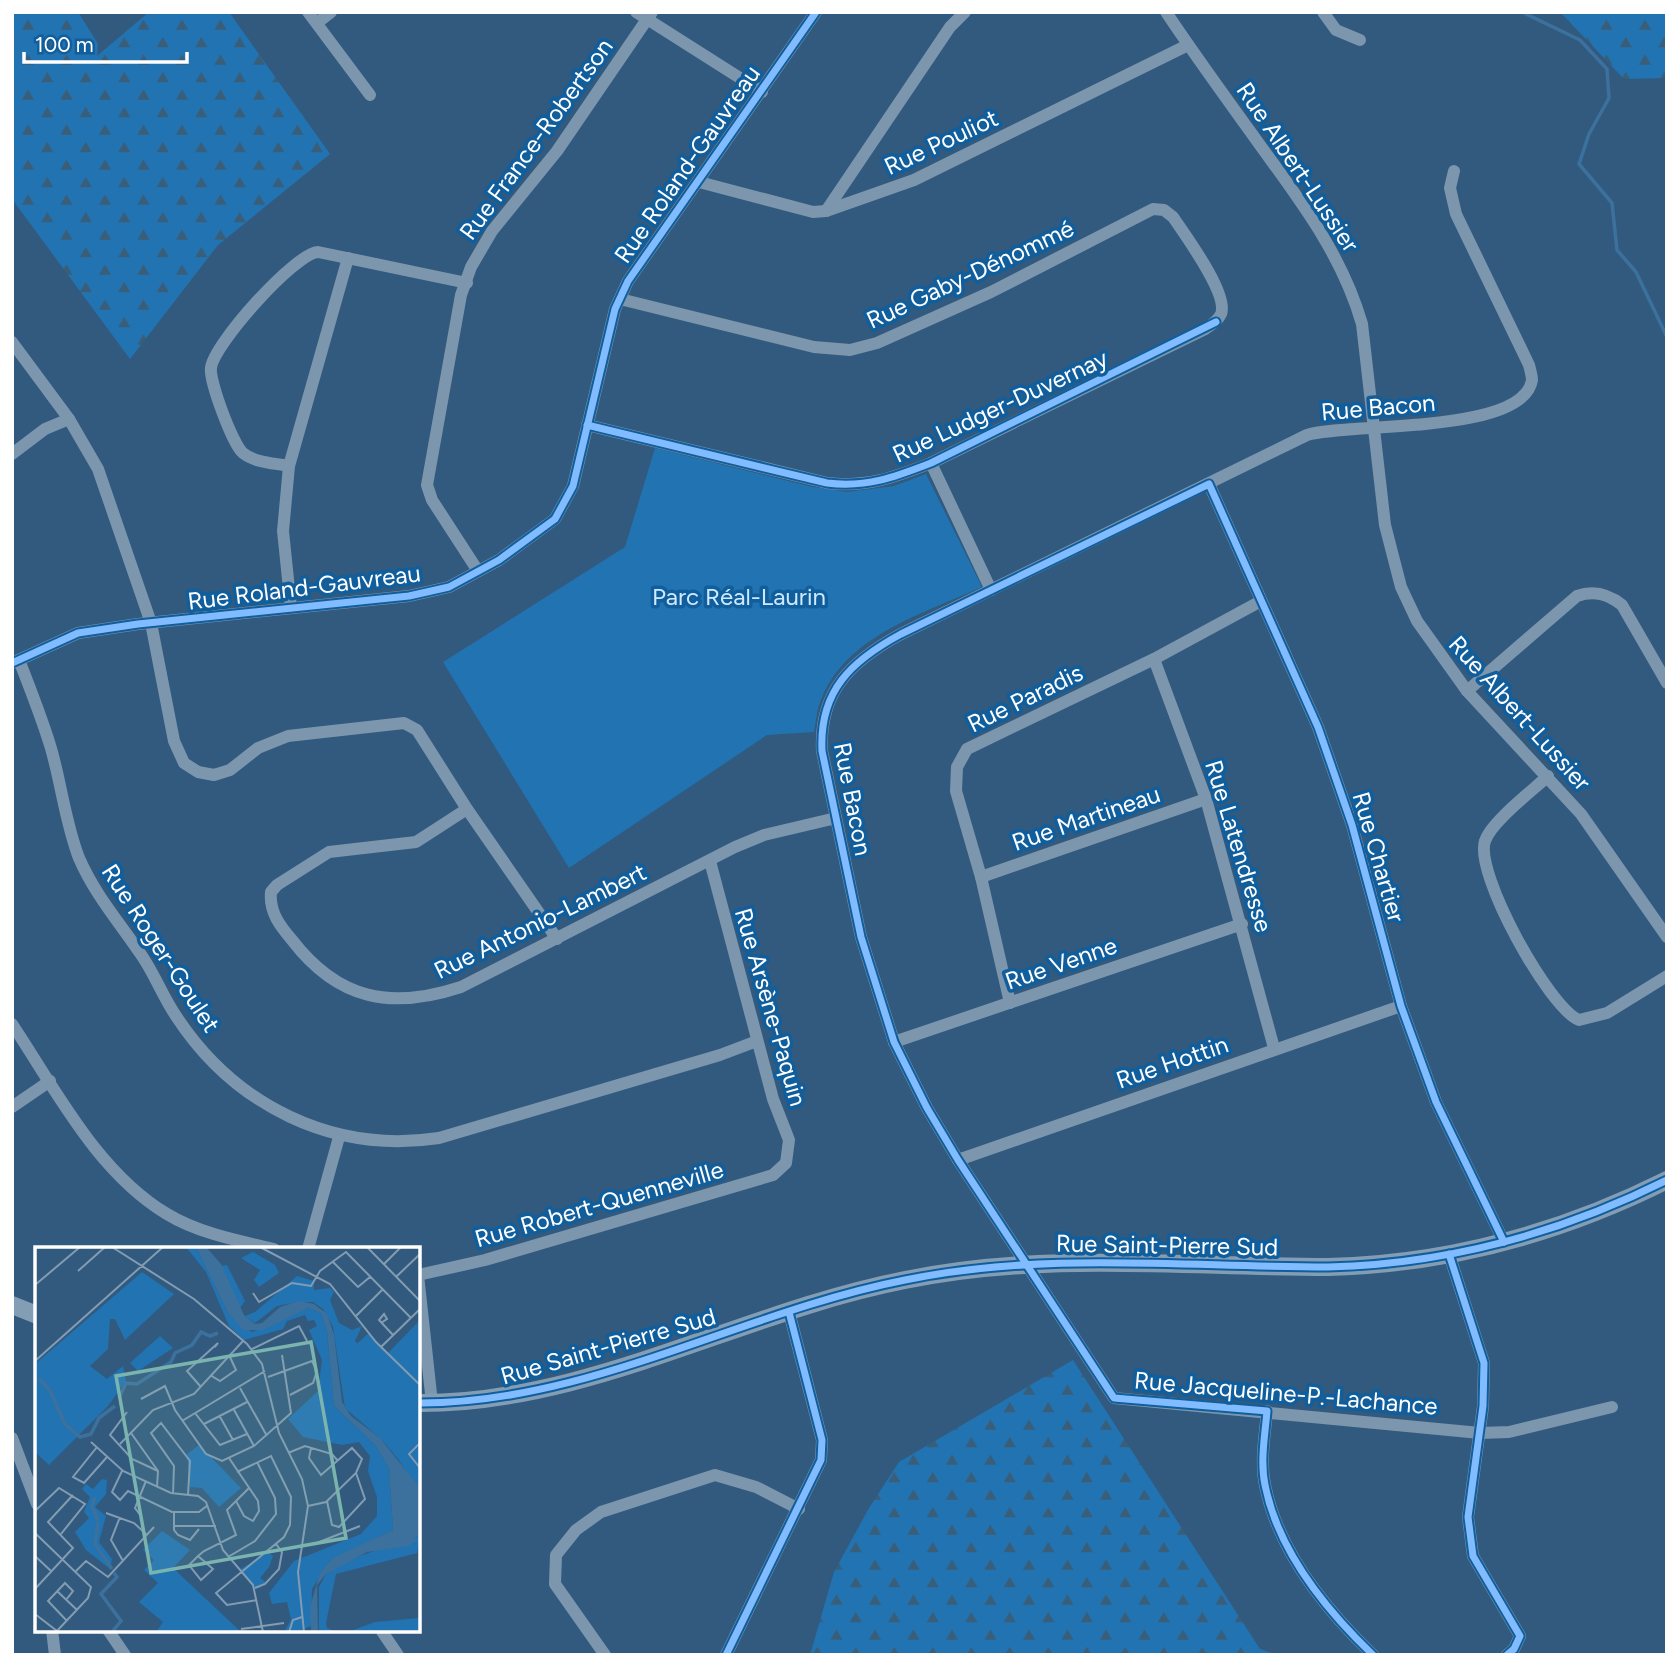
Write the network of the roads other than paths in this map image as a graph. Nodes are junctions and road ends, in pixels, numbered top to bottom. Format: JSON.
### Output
{"nodes":[{"id":1,"x":308,"y":12,"type":"edge"},
{"id":2,"x":331,"y":12,"type":"edge"},
{"id":3,"x":636,"y":12,"type":"edge"},
{"id":4,"x":816,"y":12,"type":"edge"},
{"id":5,"x":965,"y":12,"type":"edge"},
{"id":6,"x":1166,"y":12,"type":"edge"},
{"id":7,"x":1323,"y":12,"type":"edge"},
{"id":8,"x":650,"y":16,"type":"edge"},
{"id":9,"x":317,"y":23,"type":"junction"},
{"id":10,"x":1360,"y":40,"type":"dead end"},
{"id":11,"x":1188,"y":45,"type":"junction"},
{"id":12,"x":761,"y":92,"type":"junction"},
{"id":13,"x":370,"y":95,"type":"dead end"},
{"id":14,"x":1454,"y":170,"type":"dead end"},
{"id":15,"x":699,"y":182,"type":"junction"},
{"id":16,"x":826,"y":211,"type":"junction"},
{"id":17,"x":348,"y":258,"type":"junction"},
{"id":18,"x":467,"y":283,"type":"junction"},
{"id":19,"x":620,"y":299,"type":"junction"},
{"id":20,"x":1216,"y":322,"type":"joint"},
{"id":21,"x":12,"y":342,"type":"edge"},
{"id":22,"x":69,"y":419,"type":"junction"},
{"id":23,"x":587,"y":425,"type":"junction"},
{"id":24,"x":1374,"y":428,"type":"junction"},
{"id":25,"x":12,"y":454,"type":"edge"},
{"id":26,"x":931,"y":463,"type":"junction"},
{"id":27,"x":289,"y":466,"type":"junction"},
{"id":28,"x":1209,"y":484,"type":"junction"},
{"id":29,"x":478,"y":571,"type":"junction"},
{"id":30,"x":991,"y":590,"type":"junction"},
{"id":31,"x":1261,"y":601,"type":"junction"},
{"id":32,"x":291,"y":608,"type":"junction"},
{"id":33,"x":151,"y":623,"type":"junction"},
{"id":34,"x":1154,"y":659,"type":"junction"},
{"id":35,"x":16,"y":662,"type":"edge"},
{"id":36,"x":1667,"y":683,"type":"edge"},
{"id":37,"x":1467,"y":691,"type":"junction"},
{"id":38,"x":1548,"y":776,"type":"junction"},
{"id":39,"x":1206,"y":799,"type":"junction"},
{"id":40,"x":467,"y":809,"type":"junction"},
{"id":41,"x":836,"y":818,"type":"junction"},
{"id":42,"x":710,"y":861,"type":"junction"},
{"id":43,"x":981,"y":877,"type":"junction"},
{"id":44,"x":1242,"y":924,"type":"junction"},
{"id":45,"x":1667,"y":936,"type":"edge"},
{"id":46,"x":557,"y":939,"type":"junction"},
{"id":47,"x":1667,"y":976,"type":"edge"},
{"id":48,"x":1010,"y":1003,"type":"junction"},
{"id":49,"x":1401,"y":1006,"type":"junction"},
{"id":50,"x":12,"y":1024,"type":"edge"},
{"id":51,"x":757,"y":1041,"type":"junction"},
{"id":52,"x":894,"y":1042,"type":"junction"},
{"id":53,"x":1274,"y":1048,"type":"junction"},
{"id":54,"x":50,"y":1081,"type":"junction"},
{"id":55,"x":12,"y":1107,"type":"edge"},
{"id":56,"x":339,"y":1137,"type":"junction"},
{"id":57,"x":958,"y":1160,"type":"junction"},
{"id":58,"x":786,"y":1163,"type":"joint"},
{"id":59,"x":1667,"y":1180,"type":"edge"},
{"id":60,"x":1504,"y":1242,"type":"junction"},
{"id":61,"x":267,"y":1247,"type":"edge"},
{"id":62,"x":309,"y":1247,"type":"edge"},
{"id":63,"x":1449,"y":1254,"type":"junction"},
{"id":64,"x":1027,"y":1262,"type":"junction"},
{"id":65,"x":420,"y":1275,"type":"edge"},
{"id":66,"x":12,"y":1305,"type":"edge"},
{"id":67,"x":420,"y":1312,"type":"edge"},
{"id":68,"x":789,"y":1312,"type":"junction"},
{"id":69,"x":35,"y":1314,"type":"edge"},
{"id":70,"x":425,"y":1403,"type":"edge"},
{"id":71,"x":1612,"y":1407,"type":"dead end"},
{"id":72,"x":1267,"y":1410,"type":"junction"},
{"id":73,"x":1480,"y":1433,"type":"junction"},
{"id":74,"x":12,"y":1438,"type":"edge"},
{"id":75,"x":35,"y":1499,"type":"edge"},
{"id":76,"x":799,"y":1510,"type":"junction"},
{"id":77,"x":52,"y":1632,"type":"edge"},
{"id":78,"x":109,"y":1632,"type":"edge"},
{"id":79,"x":382,"y":1632,"type":"edge"},
{"id":80,"x":55,"y":1655,"type":"edge"},
{"id":81,"x":125,"y":1655,"type":"edge"},
{"id":82,"x":398,"y":1655,"type":"edge"},
{"id":83,"x":605,"y":1655,"type":"edge"},
{"id":84,"x":726,"y":1655,"type":"edge"},
{"id":85,"x":1373,"y":1655,"type":"edge"},
{"id":86,"x":1507,"y":1655,"type":"edge"}],
"edges":[{"from":1,"to":9,"type":"street"},
{"from":2,"to":9,"type":"street"},
{"from":3,"to":8,"type":"street"},
{"from":4,"to":12,"type":"street","name":"Rue Roland-Gauvreau"},
{"from":5,"to":16,"type":"street"},
{"from":6,"to":11,"type":"street","name":"Rue Albert-Lussier"},
{"from":7,"to":10,"type":"street"},
{"from":8,"to":12,"type":"street"},
{"from":8,"to":18,"type":"street","name":"Rue France-Robertson"},
{"from":9,"to":13,"type":"street"},
{"from":11,"to":16,"type":"street","name":"Rue Pouliot"},
{"from":11,"to":24,"type":"street","name":"Rue Albert-Lussier"},
{"from":12,"to":15,"type":"street","name":"Rue Roland-Gauvreau"},
{"from":14,"to":24,"type":"street","name":"Rue Bacon"},
{"from":15,"to":16,"type":"street","name":"Rue Pouliot"},
{"from":15,"to":19,"type":"street","name":"Rue Roland-Gauvreau"},
{"from":17,"to":18,"type":"street"},
{"from":17,"to":27,"type":"street"},
{"from":17,"to":27,"type":"street"},
{"from":18,"to":29,"type":"street","name":"Rue France-Robertson"},
{"from":19,"to":20,"type":"street","name":"Rue Gaby-Dénommé"},
{"from":19,"to":23,"type":"street","name":"Rue Roland-Gauvreau"},
{"from":20,"to":26,"type":"street","name":"Rue Ludger-Duvernay"},
{"from":21,"to":22,"type":"street"},
{"from":22,"to":25,"type":"street"},
{"from":22,"to":33,"type":"street"},
{"from":23,"to":26,"type":"street","name":"Rue Ludger-Duvernay"},
{"from":23,"to":29,"type":"street","name":"Rue Roland-Gauvreau"},
{"from":24,"to":28,"type":"street","name":"Rue Bacon"},
{"from":24,"to":37,"type":"street","name":"Rue Albert-Lussier"},
{"from":26,"to":30,"type":"street"},
{"from":27,"to":32,"type":"street"},
{"from":28,"to":30,"type":"street","name":"Rue Bacon"},
{"from":28,"to":31,"type":"street","name":"Rue Chartier"},
{"from":29,"to":32,"type":"street","name":"Rue Roland-Gauvreau"},
{"from":30,"to":41,"type":"street","name":"Rue Bacon"},
{"from":31,"to":34,"type":"street","name":"Rue Paradis"},
{"from":31,"to":49,"type":"street","name":"Rue Chartier"},
{"from":32,"to":33,"type":"street","name":"Rue Roland-Gauvreau"},
{"from":33,"to":35,"type":"street","name":"Rue Roland-Gauvreau"},
{"from":33,"to":40,"type":"street"},
{"from":34,"to":39,"type":"street","name":"Rue Latendresse"},
{"from":34,"to":43,"type":"street","name":"Rue Paradis"},
{"from":35,"to":56,"type":"street","name":"Rue Roger-Goulet"},
{"from":36,"to":37,"type":"street"},
{"from":37,"to":38,"type":"street","name":"Rue Albert-Lussier"},
{"from":38,"to":45,"type":"street","name":"Rue Albert-Lussier"},
{"from":38,"to":47,"type":"street"},
{"from":39,"to":43,"type":"street","name":"Rue Martineau"},
{"from":39,"to":44,"type":"street","name":"Rue Latendresse"},
{"from":40,"to":46,"type":"street"},
{"from":40,"to":46,"type":"street","name":"Rue Antonio-Lambert"},
{"from":41,"to":42,"type":"street","name":"Rue Antonio-Lambert"},
{"from":41,"to":52,"type":"street","name":"Rue Bacon"},
{"from":42,"to":46,"type":"street","name":"Rue Antonio-Lambert"},
{"from":42,"to":51,"type":"street","name":"Rue Arsène-Paquin"},
{"from":43,"to":48,"type":"street","name":"Rue Paradis"},
{"from":44,"to":48,"type":"street","name":"Rue Venne"},
{"from":44,"to":53,"type":"street","name":"Rue Latendresse"},
{"from":48,"to":52,"type":"street","name":"Rue Venne"},
{"from":49,"to":53,"type":"street","name":"Rue Hottin"},
{"from":49,"to":60,"type":"street","name":"Rue Chartier"},
{"from":50,"to":54,"type":"street"},
{"from":51,"to":56,"type":"street","name":"Rue Roger-Goulet"},
{"from":51,"to":58,"type":"street","name":"Rue Arsène-Paquin"},
{"from":52,"to":57,"type":"street","name":"Rue Bacon"},
{"from":53,"to":57,"type":"street","name":"Rue Hottin"},
{"from":54,"to":55,"type":"street"},
{"from":54,"to":61,"type":"street"},
{"from":56,"to":62,"type":"street"},
{"from":57,"to":64,"type":"street","name":"Rue Bacon"},
{"from":58,"to":65,"type":"street","name":"Rue Robert-Quenneville"},
{"from":59,"to":60,"type":"street","name":"Rue Saint-Pierre Sud"},
{"from":60,"to":63,"type":"street","name":"Rue Saint-Pierre Sud"},
{"from":63,"to":64,"type":"street","name":"Rue Saint-Pierre Sud"},
{"from":63,"to":73,"type":"street"},
{"from":64,"to":68,"type":"street","name":"Rue Saint-Pierre Sud"},
{"from":64,"to":72,"type":"street","name":"Rue Jacqueline-P.-Lachance"},
{"from":66,"to":69,"type":"street"},
{"from":67,"to":70,"type":"street"},
{"from":68,"to":70,"type":"street","name":"Rue Saint-Pierre Sud"},
{"from":68,"to":76,"type":"street"},
{"from":71,"to":73,"type":"street","name":"Rue Jacqueline-P.-Lachance"},
{"from":72,"to":73,"type":"street","name":"Rue Jacqueline-P.-Lachance"},
{"from":72,"to":85,"type":"street"},
{"from":73,"to":86,"type":"street"},
{"from":74,"to":75,"type":"street"},
{"from":76,"to":83,"type":"street"},
{"from":76,"to":84,"type":"street"},
{"from":77,"to":80,"type":"street"},
{"from":78,"to":81,"type":"street"},
{"from":79,"to":82,"type":"street"}]}
